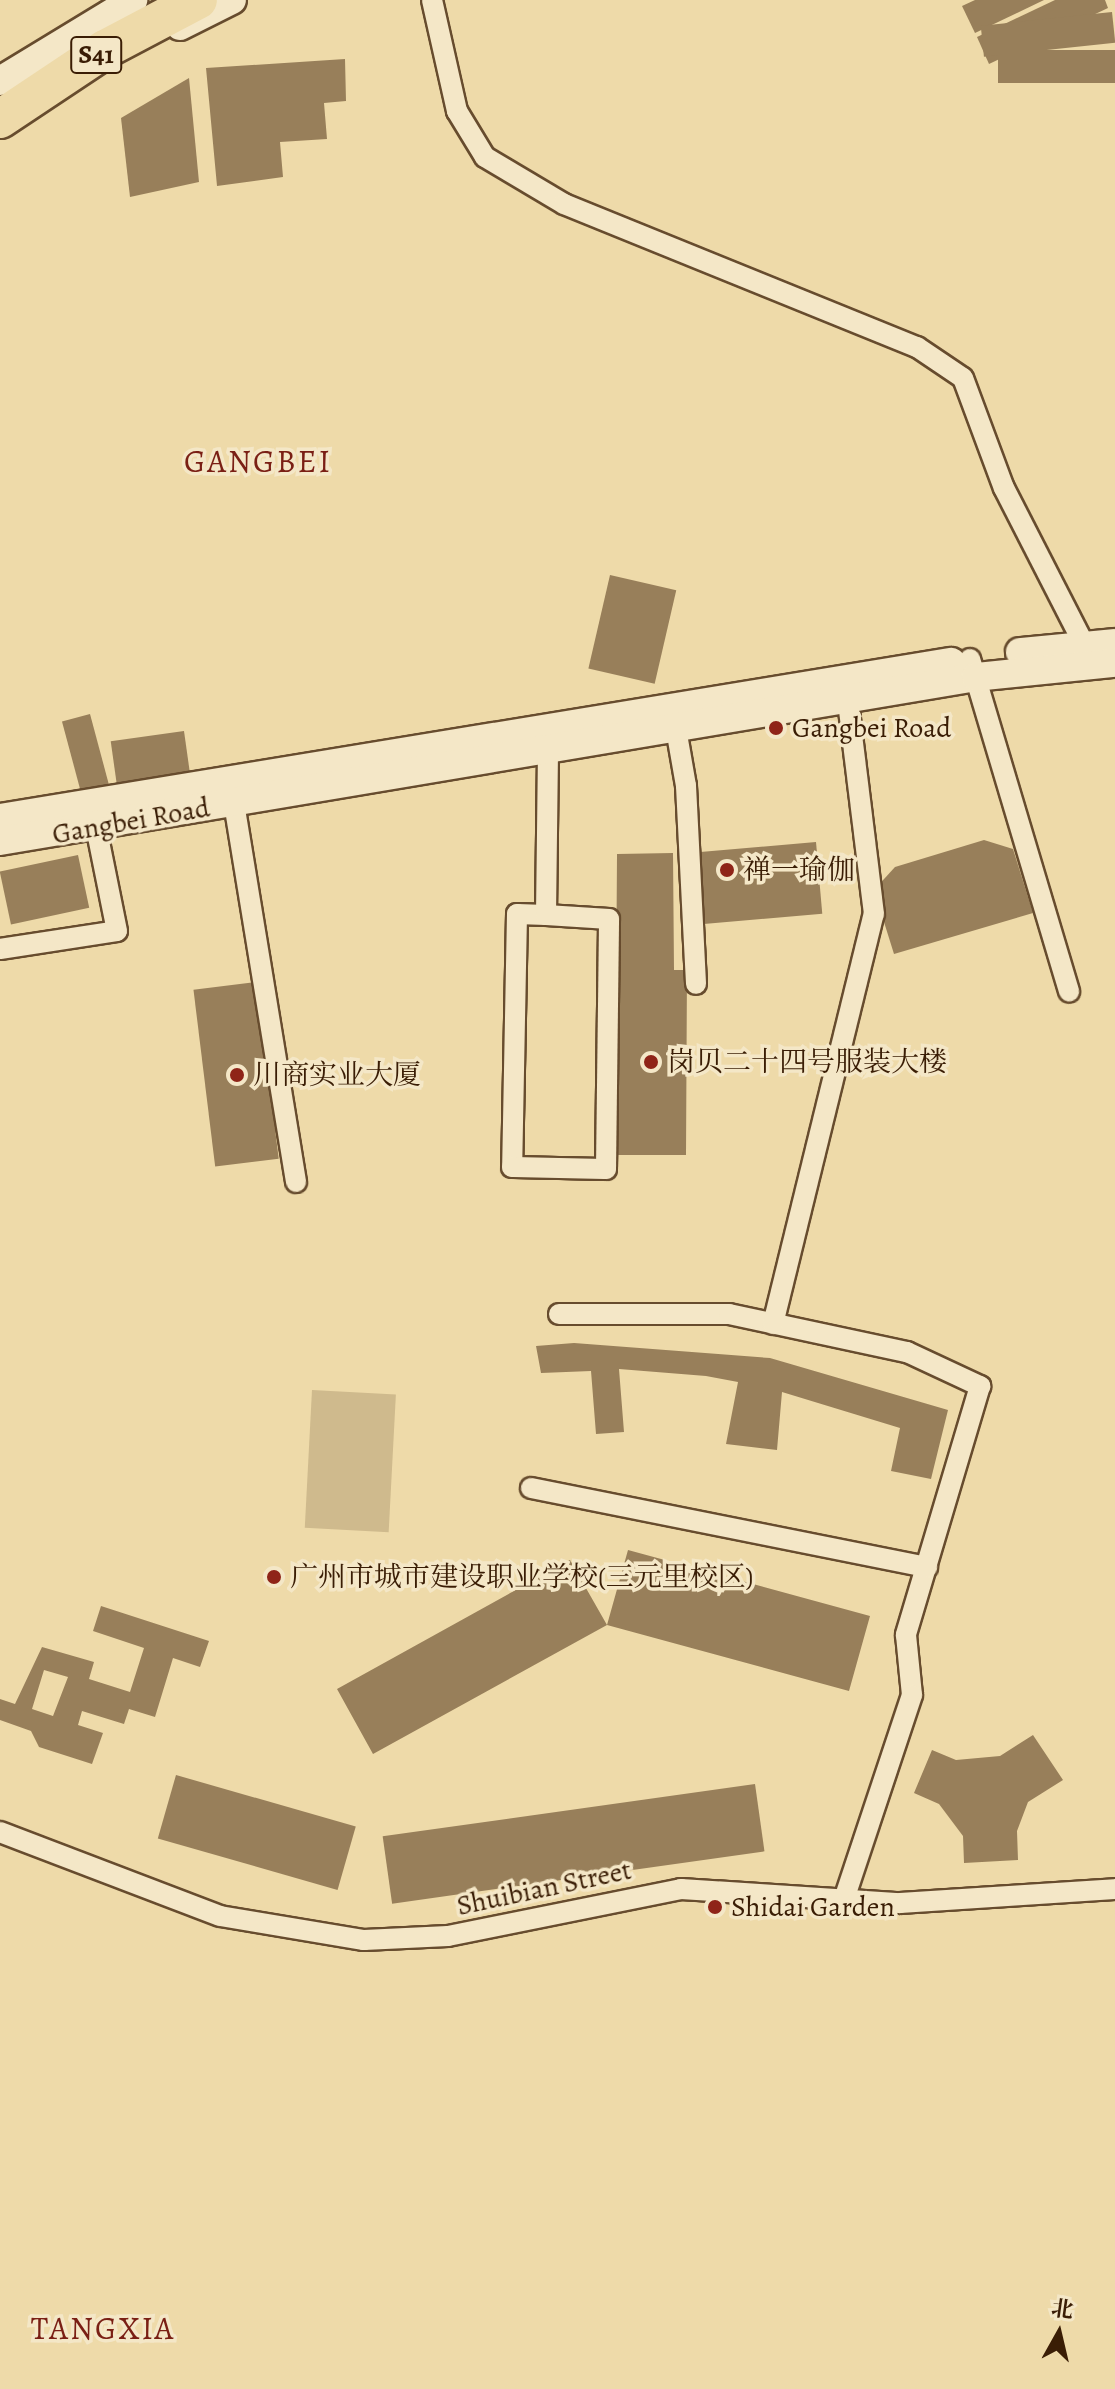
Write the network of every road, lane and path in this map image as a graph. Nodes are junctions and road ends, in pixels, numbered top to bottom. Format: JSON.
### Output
{"nodes":[{"id":1,"x":198,"y":0,"type":"edge"},
{"id":2,"x":232,"y":0,"type":"edge"},
{"id":3,"x":432,"y":0,"type":"edge"},
{"id":4,"x":121,"y":3,"type":"edge"},
{"id":5,"x":0,"y":81,"type":"edge"},
{"id":6,"x":0,"y":119,"type":"edge"},
{"id":7,"x":0,"y":139,"type":"edge"},
{"id":8,"x":1115,"y":643,"type":"edge"},
{"id":9,"x":1098,"y":658,"type":"edge"},
{"id":10,"x":973,"y":668,"type":"junction"},
{"id":11,"x":846,"y":688,"type":"junction"},
{"id":12,"x":674,"y":716,"type":"junction"},
{"id":13,"x":548,"y":749,"type":"junction"},
{"id":14,"x":234,"y":803,"type":"junction"},
{"id":15,"x":0,"y":818,"type":"edge"},
{"id":16,"x":96,"y":827,"type":"junction"},
{"id":17,"x":0,"y":841,"type":"edge"},
{"id":18,"x":546,"y":915,"type":"junction"},
{"id":19,"x":0,"y":949,"type":"edge"},
{"id":20,"x":696,"y":984,"type":"dead end"},
{"id":21,"x":1069,"y":992,"type":"dead end"},
{"id":22,"x":296,"y":1182,"type":"dead end"},
{"id":23,"x":559,"y":1314,"type":"dead end"},
{"id":24,"x":773,"y":1324,"type":"junction"},
{"id":25,"x":531,"y":1488,"type":"dead end"},
{"id":26,"x":927,"y":1567,"type":"junction"},
{"id":27,"x":0,"y":1832,"type":"edge"},
{"id":28,"x":1115,"y":1889,"type":"edge"},
{"id":29,"x":844,"y":1900,"type":"junction"}],
"edges":[{"from":1,"to":6,"type":"highway","number":"S41"},
{"from":2,"to":7,"type":"main road"},
{"from":3,"to":9,"type":"street"},
{"from":4,"to":5,"type":"main road"},
{"from":8,"to":9,"type":"main road","name":"Gangbei Road"},
{"from":9,"to":10,"type":"main road","name":"Gangbei Road"},
{"from":10,"to":11,"type":"main road","name":"Gangbei Road"},
{"from":10,"to":21,"type":"street"},
{"from":11,"to":12,"type":"main road","name":"Gangbei Road"},
{"from":11,"to":24,"type":"street"},
{"from":12,"to":13,"type":"main road","name":"Gangbei Road"},
{"from":12,"to":15,"type":"main road","name":"Gangbei Road"},
{"from":12,"to":20,"type":"street"},
{"from":13,"to":14,"type":"main road","name":"Gangbei Road"},
{"from":13,"to":18,"type":"street"},
{"from":14,"to":16,"type":"main road","name":"Gangbei Road"},
{"from":14,"to":22,"type":"street"},
{"from":16,"to":17,"type":"main road","name":"Gangbei Road"},
{"from":16,"to":19,"type":"street"},
{"from":18,"to":18,"type":"street"},
{"from":23,"to":24,"type":"street"},
{"from":24,"to":26,"type":"street"},
{"from":25,"to":26,"type":"street"},
{"from":26,"to":29,"type":"street"},
{"from":27,"to":29,"type":"street","name":"Shuibian Street"},
{"from":28,"to":29,"type":"street","name":"Shuibian Street"}]}
